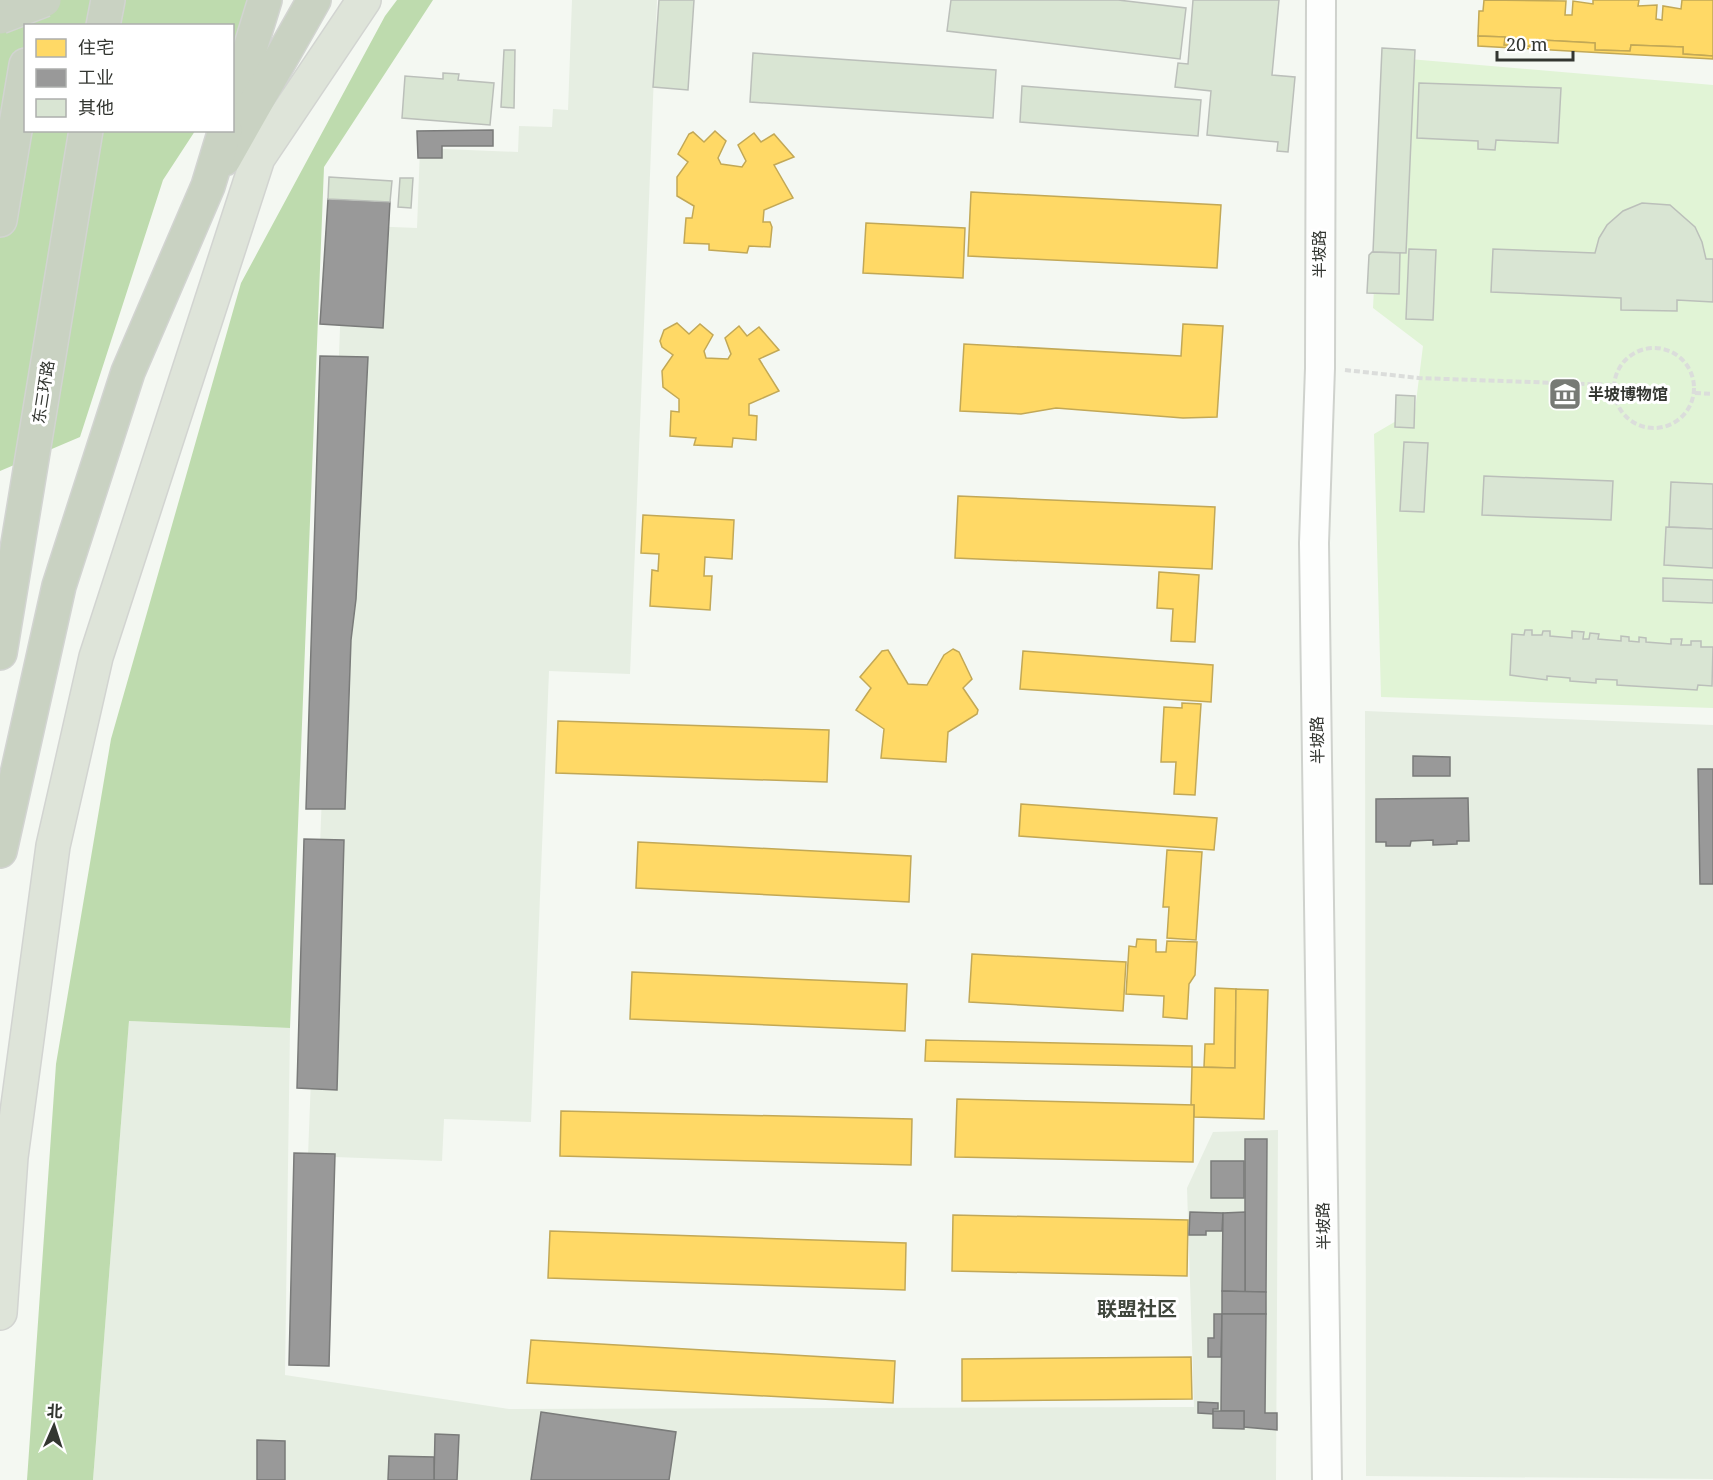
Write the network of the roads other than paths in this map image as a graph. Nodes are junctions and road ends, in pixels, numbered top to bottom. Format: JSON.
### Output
{"nodes":[{"id":1,"x":3,"y":0,"type":"edge"},
{"id":2,"x":36,"y":0,"type":"edge"},
{"id":3,"x":44,"y":0,"type":"edge"},
{"id":4,"x":108,"y":0,"type":"edge"},
{"id":5,"x":265,"y":0,"type":"edge"},
{"id":6,"x":314,"y":0,"type":"edge"},
{"id":7,"x":364,"y":0,"type":"edge"},
{"id":8,"x":1321,"y":0,"type":"edge"},
{"id":9,"x":0,"y":18,"type":"edge"},
{"id":10,"x":32,"y":24,"type":"edge"},
{"id":11,"x":103,"y":24,"type":"edge"},
{"id":12,"x":24,"y":77,"type":"edge"},
{"id":13,"x":234,"y":101,"type":"edge"},
{"id":14,"x":86,"y":132,"type":"edge"},
{"id":15,"x":224,"y":132,"type":"edge"},
{"id":16,"x":208,"y":186,"type":"junction"},
{"id":17,"x":0,"y":220,"type":"edge"},
{"id":18,"x":0,"y":653,"type":"edge"},
{"id":19,"x":0,"y":851,"type":"edge"},
{"id":20,"x":0,"y":1313,"type":"edge"},
{"id":21,"x":1327,"y":1480,"type":"edge"}],
"edges":[{"from":1,"to":9,"type":"highway"},
{"from":2,"to":10,"type":"highway"},
{"from":3,"to":9,"type":"highway","bridge":true},
{"from":4,"to":11,"type":"highway"},
{"from":5,"to":13,"type":"highway"},
{"from":6,"to":16,"type":"highway"},
{"from":7,"to":20,"type":"main road"},
{"from":8,"to":21,"type":"street","name":"半坡路"},
{"from":12,"to":17,"type":"highway"},
{"from":14,"to":18,"type":"highway","name":"东三环路"},
{"from":15,"to":16,"type":"highway"},
{"from":16,"to":19,"type":"highway"}]}
